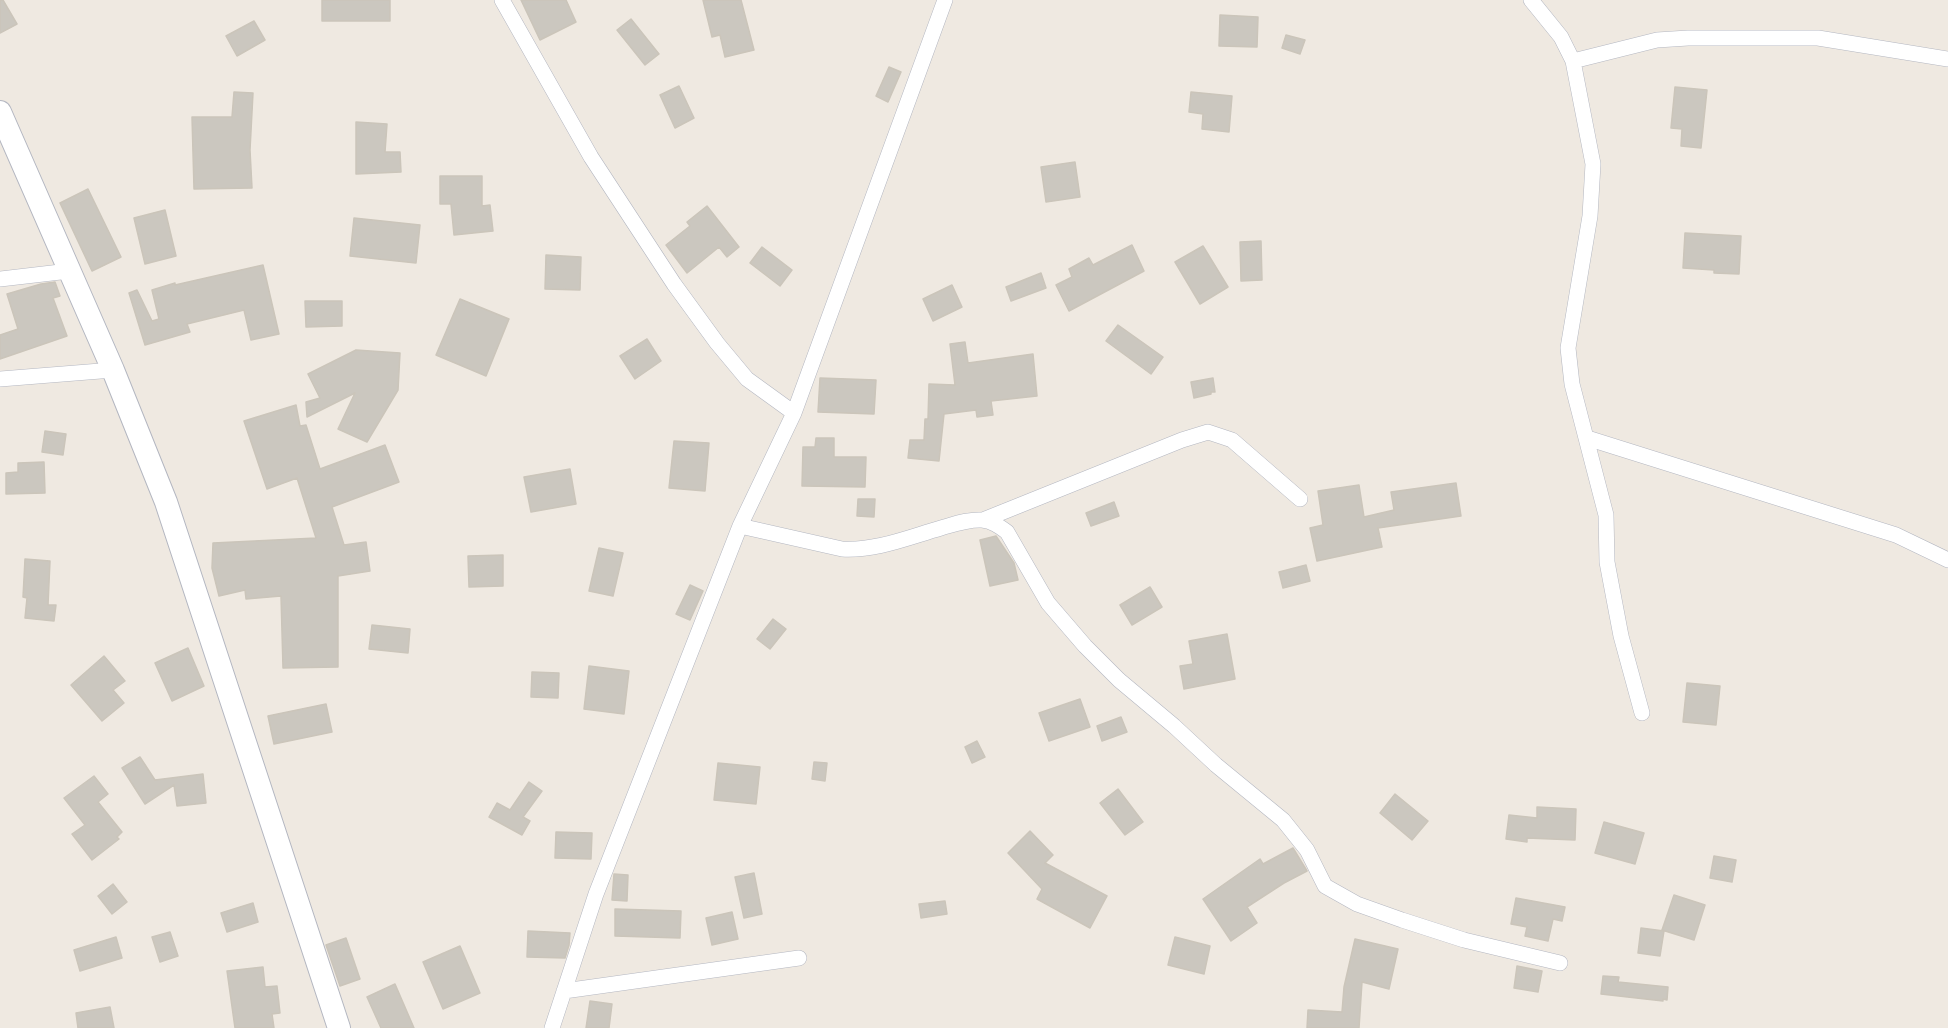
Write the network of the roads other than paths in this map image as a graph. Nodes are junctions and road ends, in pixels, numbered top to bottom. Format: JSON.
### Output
{"nodes":[{"id":1,"x":502,"y":0,"type":"edge"},
{"id":2,"x":945,"y":0,"type":"edge"},
{"id":3,"x":1531,"y":0,"type":"edge"},
{"id":4,"x":1948,"y":58,"type":"edge"},
{"id":5,"x":1574,"y":61,"type":"junction"},
{"id":6,"x":0,"y":112,"type":"edge"},
{"id":7,"x":69,"y":271,"type":"junction"},
{"id":8,"x":0,"y":279,"type":"edge"},
{"id":9,"x":113,"y":370,"type":"junction"},
{"id":10,"x":0,"y":379,"type":"edge"},
{"id":11,"x":794,"y":413,"type":"junction"},
{"id":12,"x":1587,"y":438,"type":"junction"},
{"id":13,"x":1300,"y":499,"type":"dead end"},
{"id":14,"x":983,"y":520,"type":"junction"},
{"id":15,"x":740,"y":526,"type":"junction"},
{"id":16,"x":1948,"y":560,"type":"edge"},
{"id":17,"x":1642,"y":713,"type":"dead end"},
{"id":18,"x":799,"y":958,"type":"dead end"},
{"id":19,"x":1560,"y":963,"type":"dead end"},
{"id":20,"x":564,"y":991,"type":"junction"},
{"id":21,"x":339,"y":1028,"type":"edge"},
{"id":22,"x":552,"y":1028,"type":"edge"}],
"edges":[{"from":1,"to":11,"type":"street"},
{"from":2,"to":11,"type":"street"},
{"from":3,"to":5,"type":"street"},
{"from":4,"to":5,"type":"street"},
{"from":5,"to":12,"type":"street"},
{"from":6,"to":7,"type":"main road"},
{"from":7,"to":8,"type":"street"},
{"from":7,"to":9,"type":"main road"},
{"from":9,"to":10,"type":"street"},
{"from":9,"to":21,"type":"main road"},
{"from":11,"to":15,"type":"street"},
{"from":12,"to":16,"type":"street"},
{"from":12,"to":17,"type":"street"},
{"from":13,"to":14,"type":"street"},
{"from":14,"to":15,"type":"street"},
{"from":14,"to":19,"type":"street"},
{"from":15,"to":20,"type":"street"},
{"from":18,"to":20,"type":"street"},
{"from":20,"to":22,"type":"street"}]}
